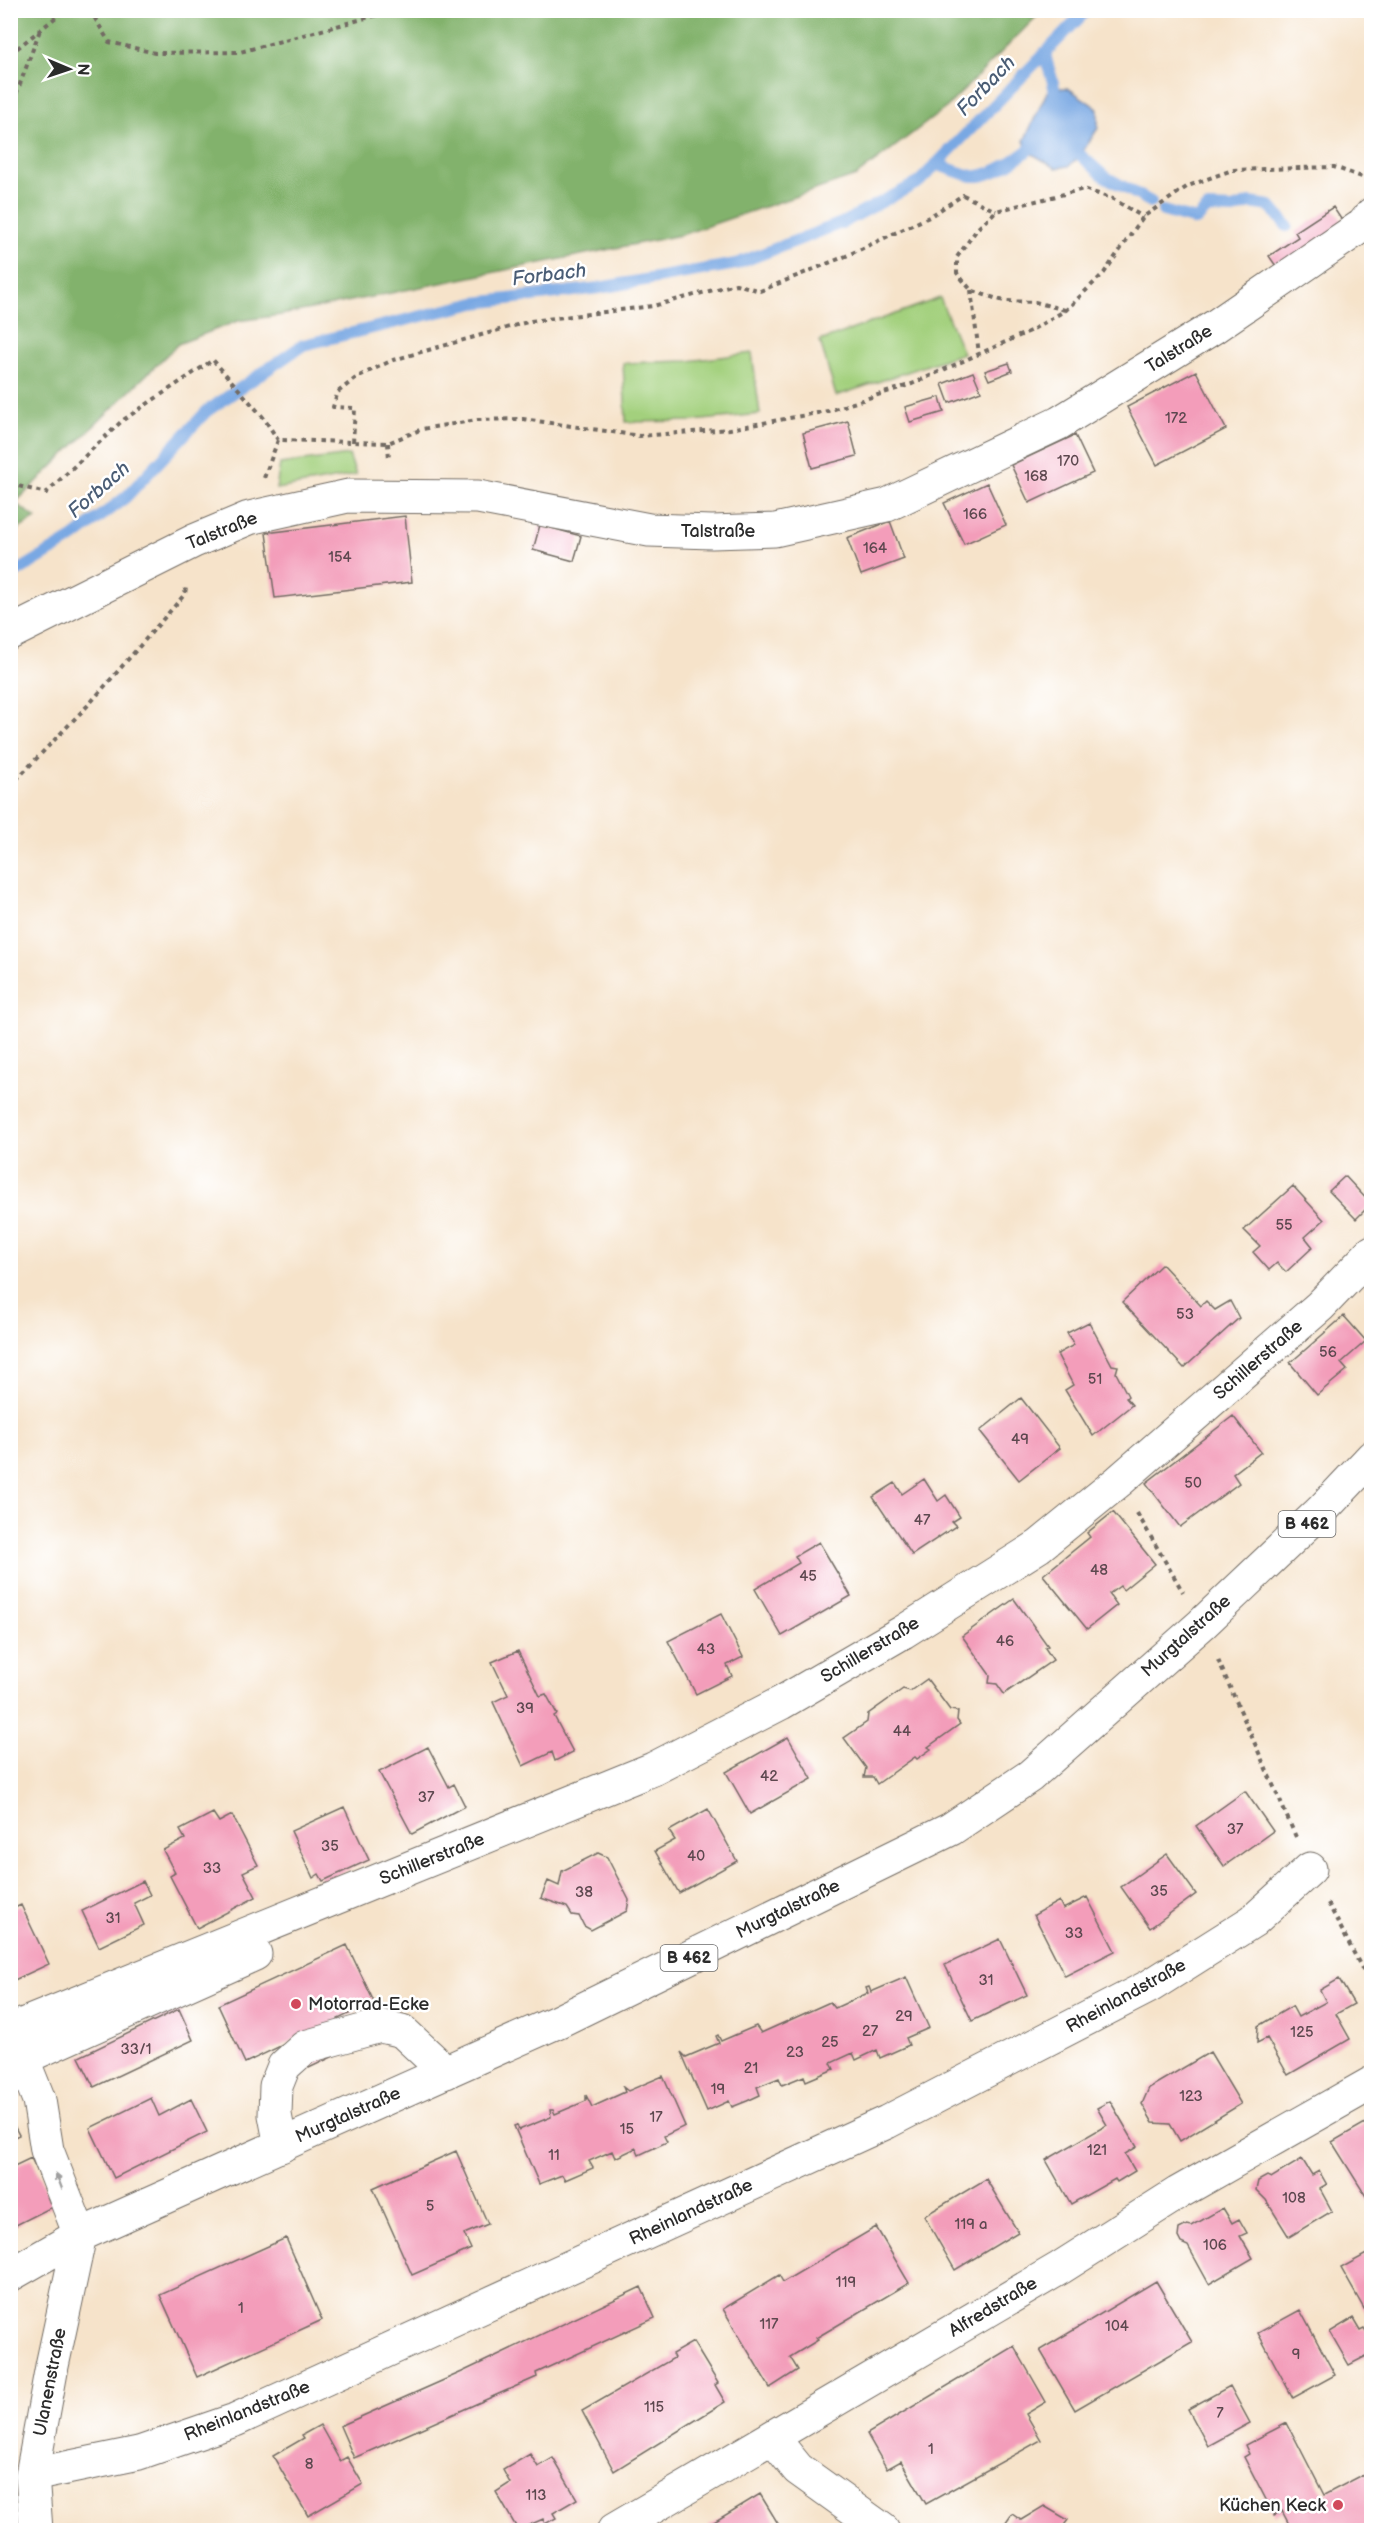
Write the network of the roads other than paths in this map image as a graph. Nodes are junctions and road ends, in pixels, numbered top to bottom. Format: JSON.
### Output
{"nodes":[{"id":1,"x":1371,"y":214,"type":"edge"},
{"id":2,"x":10,"y":633,"type":"edge"},
{"id":3,"x":1371,"y":1252,"type":"edge"},
{"id":4,"x":1371,"y":1457,"type":"edge"},
{"id":5,"x":1310,"y":1869,"type":"road end"},
{"id":6,"x":15,"y":2051,"type":"edge"},
{"id":7,"x":446,"y":2072,"type":"junction"},
{"id":8,"x":1371,"y":2083,"type":"edge"},
{"id":9,"x":281,"y":2146,"type":"junction"},
{"id":10,"x":80,"y":2235,"type":"junction"},
{"id":11,"x":10,"y":2275,"type":"edge"},
{"id":12,"x":772,"y":2437,"type":"junction"},
{"id":13,"x":32,"y":2475,"type":"junction"},
{"id":14,"x":36,"y":2530,"type":"edge"},
{"id":15,"x":614,"y":2530,"type":"edge"},
{"id":16,"x":883,"y":2530,"type":"edge"}],
"edges":[{"from":1,"to":2,"type":"street","name":"Talstraße"},
{"from":3,"to":6,"type":"street","name":"Schillerstraße"},
{"from":4,"to":7,"type":"street","name":"Murgtalstraße","number":"B 462"},
{"from":5,"to":13,"type":"street","name":"Rheinlandstraße"},
{"from":10,"to":6,"type":"street","one_way":true},
{"from":7,"to":9,"type":"street","name":"Murgtalstraße","number":"B 462"},
{"from":7,"to":9,"type":"street"},
{"from":8,"to":12,"type":"street","name":"Alfredstraße"},
{"from":9,"to":10,"type":"street","name":"Murgtalstraße","number":"B 462"},
{"from":10,"to":11,"type":"street","name":"Murgtalstraße","number":"B 462"},
{"from":10,"to":13,"type":"street","name":"Ulanenstraße"},
{"from":12,"to":15,"type":"street","name":"Alfredstraße"},
{"from":12,"to":16,"type":"street"},
{"from":13,"to":14,"type":"street","name":"Ulanenstraße"}]}
